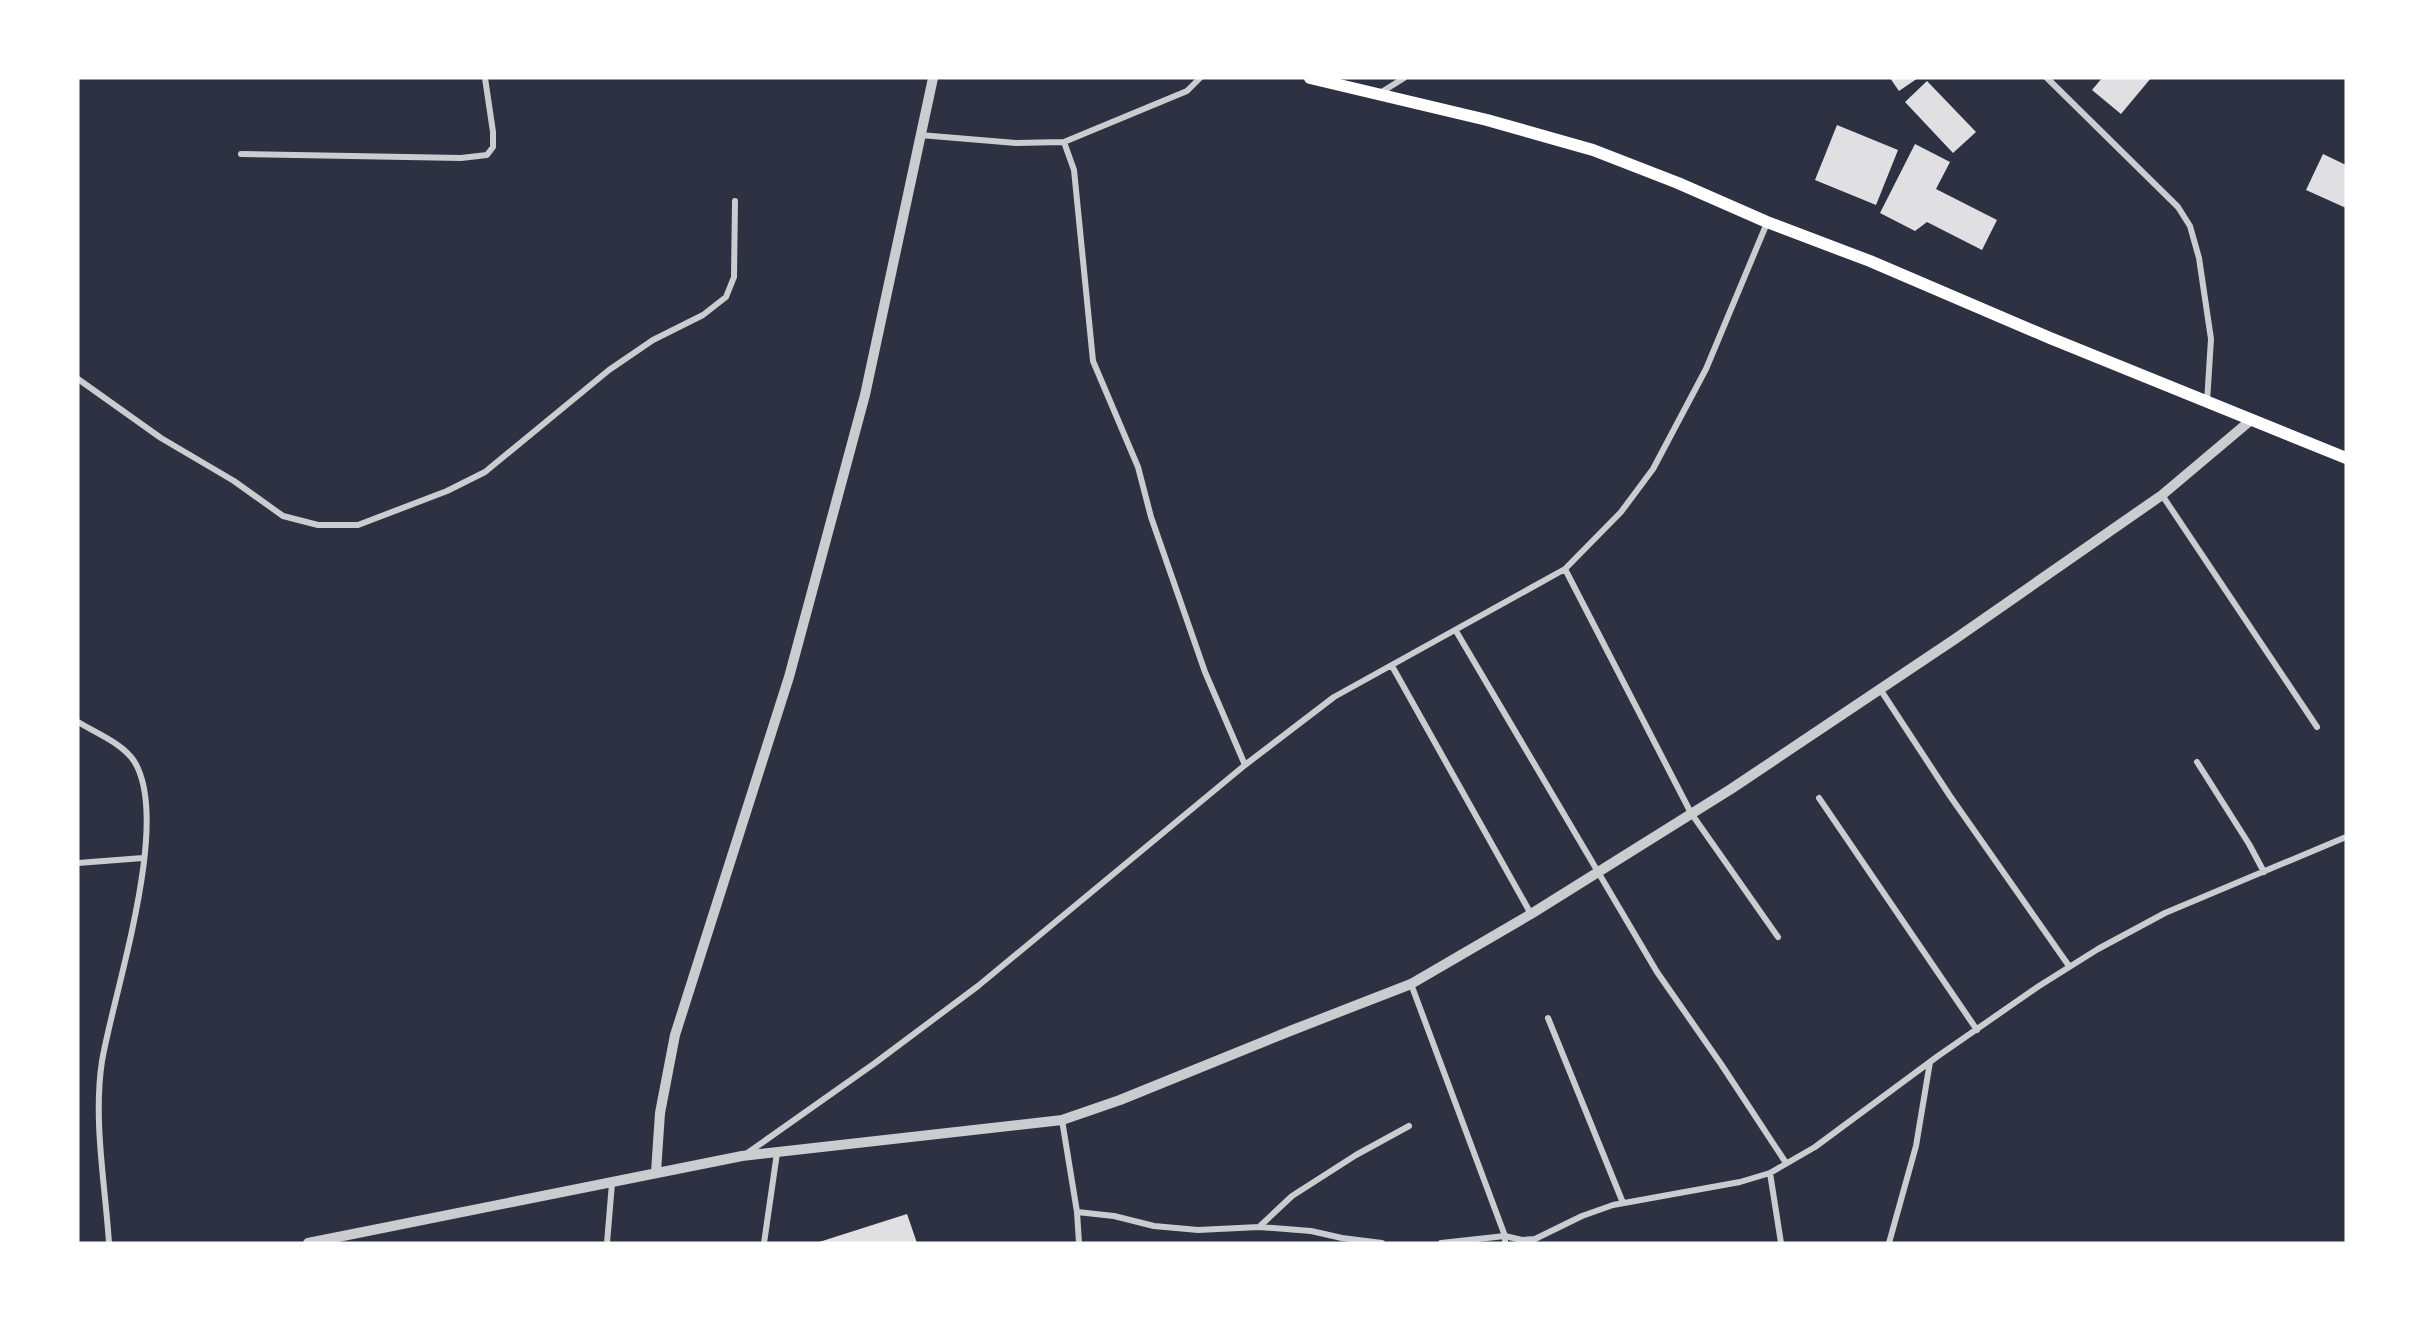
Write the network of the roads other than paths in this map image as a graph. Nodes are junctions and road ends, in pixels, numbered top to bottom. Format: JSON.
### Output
{"nodes":[{"id":1,"x":485,"y":78,"type":"edge"},
{"id":2,"x":933,"y":78,"type":"edge"},
{"id":3,"x":1200,"y":78,"type":"edge"},
{"id":4,"x":1310,"y":78,"type":"edge"},
{"id":5,"x":1404,"y":78,"type":"edge"},
{"id":6,"x":2047,"y":78,"type":"edge"},
{"id":7,"x":1379,"y":93,"type":"junction"},
{"id":8,"x":920,"y":135,"type":"junction"},
{"id":9,"x":1064,"y":142,"type":"junction"},
{"id":10,"x":241,"y":154,"type":"dead end"},
{"id":11,"x":735,"y":201,"type":"dead end"},
{"id":12,"x":1767,"y":222,"type":"junction"},
{"id":13,"x":78,"y":379,"type":"edge"},
{"id":14,"x":2207,"y":402,"type":"junction"},
{"id":15,"x":2251,"y":420,"type":"junction"},
{"id":16,"x":2346,"y":458,"type":"edge"},
{"id":17,"x":2162,"y":495,"type":"junction"},
{"id":18,"x":1565,"y":569,"type":"junction"},
{"id":19,"x":1456,"y":631,"type":"junction"},
{"id":20,"x":1392,"y":666,"type":"junction"},
{"id":21,"x":1880,"y":689,"type":"junction"},
{"id":22,"x":78,"y":722,"type":"edge"},
{"id":23,"x":2317,"y":727,"type":"dead end"},
{"id":24,"x":2197,"y":762,"type":"dead end"},
{"id":25,"x":1245,"y":765,"type":"junction"},
{"id":26,"x":1819,"y":798,"type":"dead end"},
{"id":27,"x":1691,"y":813,"type":"junction"},
{"id":28,"x":2346,"y":837,"type":"edge"},
{"id":29,"x":143,"y":858,"type":"junction"},
{"id":30,"x":78,"y":863,"type":"edge"},
{"id":31,"x":2264,"y":872,"type":"junction"},
{"id":32,"x":1598,"y":873,"type":"junction"},
{"id":33,"x":1531,"y":914,"type":"junction"},
{"id":34,"x":1779,"y":937,"type":"dead end"},
{"id":35,"x":2069,"y":966,"type":"junction"},
{"id":36,"x":1411,"y":984,"type":"junction"},
{"id":37,"x":1548,"y":1018,"type":"dead end"},
{"id":38,"x":1977,"y":1030,"type":"junction"},
{"id":39,"x":1930,"y":1062,"type":"junction"},
{"id":40,"x":1062,"y":1120,"type":"junction"},
{"id":41,"x":1409,"y":1126,"type":"dead end"},
{"id":42,"x":777,"y":1153,"type":"junction"},
{"id":43,"x":742,"y":1156,"type":"junction"},
{"id":44,"x":1786,"y":1164,"type":"junction"},
{"id":45,"x":656,"y":1172,"type":"junction"},
{"id":46,"x":1770,"y":1173,"type":"junction"},
{"id":47,"x":612,"y":1183,"type":"junction"},
{"id":48,"x":1623,"y":1203,"type":"junction"},
{"id":49,"x":1077,"y":1212,"type":"junction"},
{"id":50,"x":1259,"y":1227,"type":"junction"},
{"id":51,"x":1505,"y":1240,"type":"edge"},
{"id":52,"x":110,"y":1243,"type":"edge"},
{"id":53,"x":308,"y":1243,"type":"edge"},
{"id":54,"x":607,"y":1243,"type":"edge"},
{"id":55,"x":764,"y":1243,"type":"edge"},
{"id":56,"x":1079,"y":1243,"type":"edge"},
{"id":57,"x":1382,"y":1243,"type":"edge"},
{"id":58,"x":1441,"y":1243,"type":"edge"},
{"id":59,"x":1781,"y":1243,"type":"edge"},
{"id":60,"x":1889,"y":1243,"type":"edge"}],
"edges":[{"from":1,"to":10,"type":"street"},
{"from":2,"to":8,"type":"street"},
{"from":3,"to":9,"type":"street"},
{"from":4,"to":7,"type":"main road"},
{"from":5,"to":7,"type":"street"},
{"from":6,"to":14,"type":"street"},
{"from":7,"to":12,"type":"main road"},
{"from":8,"to":9,"type":"street"},
{"from":8,"to":45,"type":"street"},
{"from":9,"to":25,"type":"street"},
{"from":11,"to":13,"type":"street"},
{"from":12,"to":14,"type":"main road"},
{"from":12,"to":18,"type":"street"},
{"from":14,"to":15,"type":"main road"},
{"from":15,"to":16,"type":"main road"},
{"from":15,"to":17,"type":"street"},
{"from":17,"to":21,"type":"street"},
{"from":17,"to":23,"type":"street"},
{"from":18,"to":19,"type":"street"},
{"from":18,"to":27,"type":"street"},
{"from":19,"to":20,"type":"street"},
{"from":19,"to":32,"type":"street"},
{"from":20,"to":25,"type":"street"},
{"from":20,"to":33,"type":"street"},
{"from":21,"to":27,"type":"street"},
{"from":21,"to":35,"type":"street"},
{"from":22,"to":29,"type":"street"},
{"from":24,"to":31,"type":"street"},
{"from":25,"to":43,"type":"street"},
{"from":26,"to":38,"type":"street"},
{"from":27,"to":32,"type":"street"},
{"from":27,"to":34,"type":"street"},
{"from":28,"to":31,"type":"street"},
{"from":29,"to":30,"type":"street"},
{"from":29,"to":52,"type":"street"},
{"from":31,"to":35,"type":"street"},
{"from":32,"to":33,"type":"street"},
{"from":32,"to":44,"type":"street"},
{"from":33,"to":36,"type":"street"},
{"from":35,"to":38,"type":"street"},
{"from":36,"to":40,"type":"street"},
{"from":36,"to":51,"type":"street"},
{"from":37,"to":48,"type":"street"},
{"from":38,"to":39,"type":"street"},
{"from":39,"to":44,"type":"street"},
{"from":39,"to":60,"type":"street"},
{"from":40,"to":42,"type":"street"},
{"from":40,"to":49,"type":"street"},
{"from":41,"to":50,"type":"street"},
{"from":42,"to":43,"type":"street"},
{"from":42,"to":55,"type":"street"},
{"from":43,"to":45,"type":"street"},
{"from":44,"to":46,"type":"street"},
{"from":45,"to":47,"type":"street"},
{"from":46,"to":48,"type":"street"},
{"from":46,"to":59,"type":"street"},
{"from":47,"to":53,"type":"street"},
{"from":47,"to":54,"type":"street"},
{"from":48,"to":51,"type":"street"},
{"from":49,"to":50,"type":"street"},
{"from":49,"to":56,"type":"street"},
{"from":50,"to":57,"type":"street"},
{"from":51,"to":58,"type":"street"}]}
